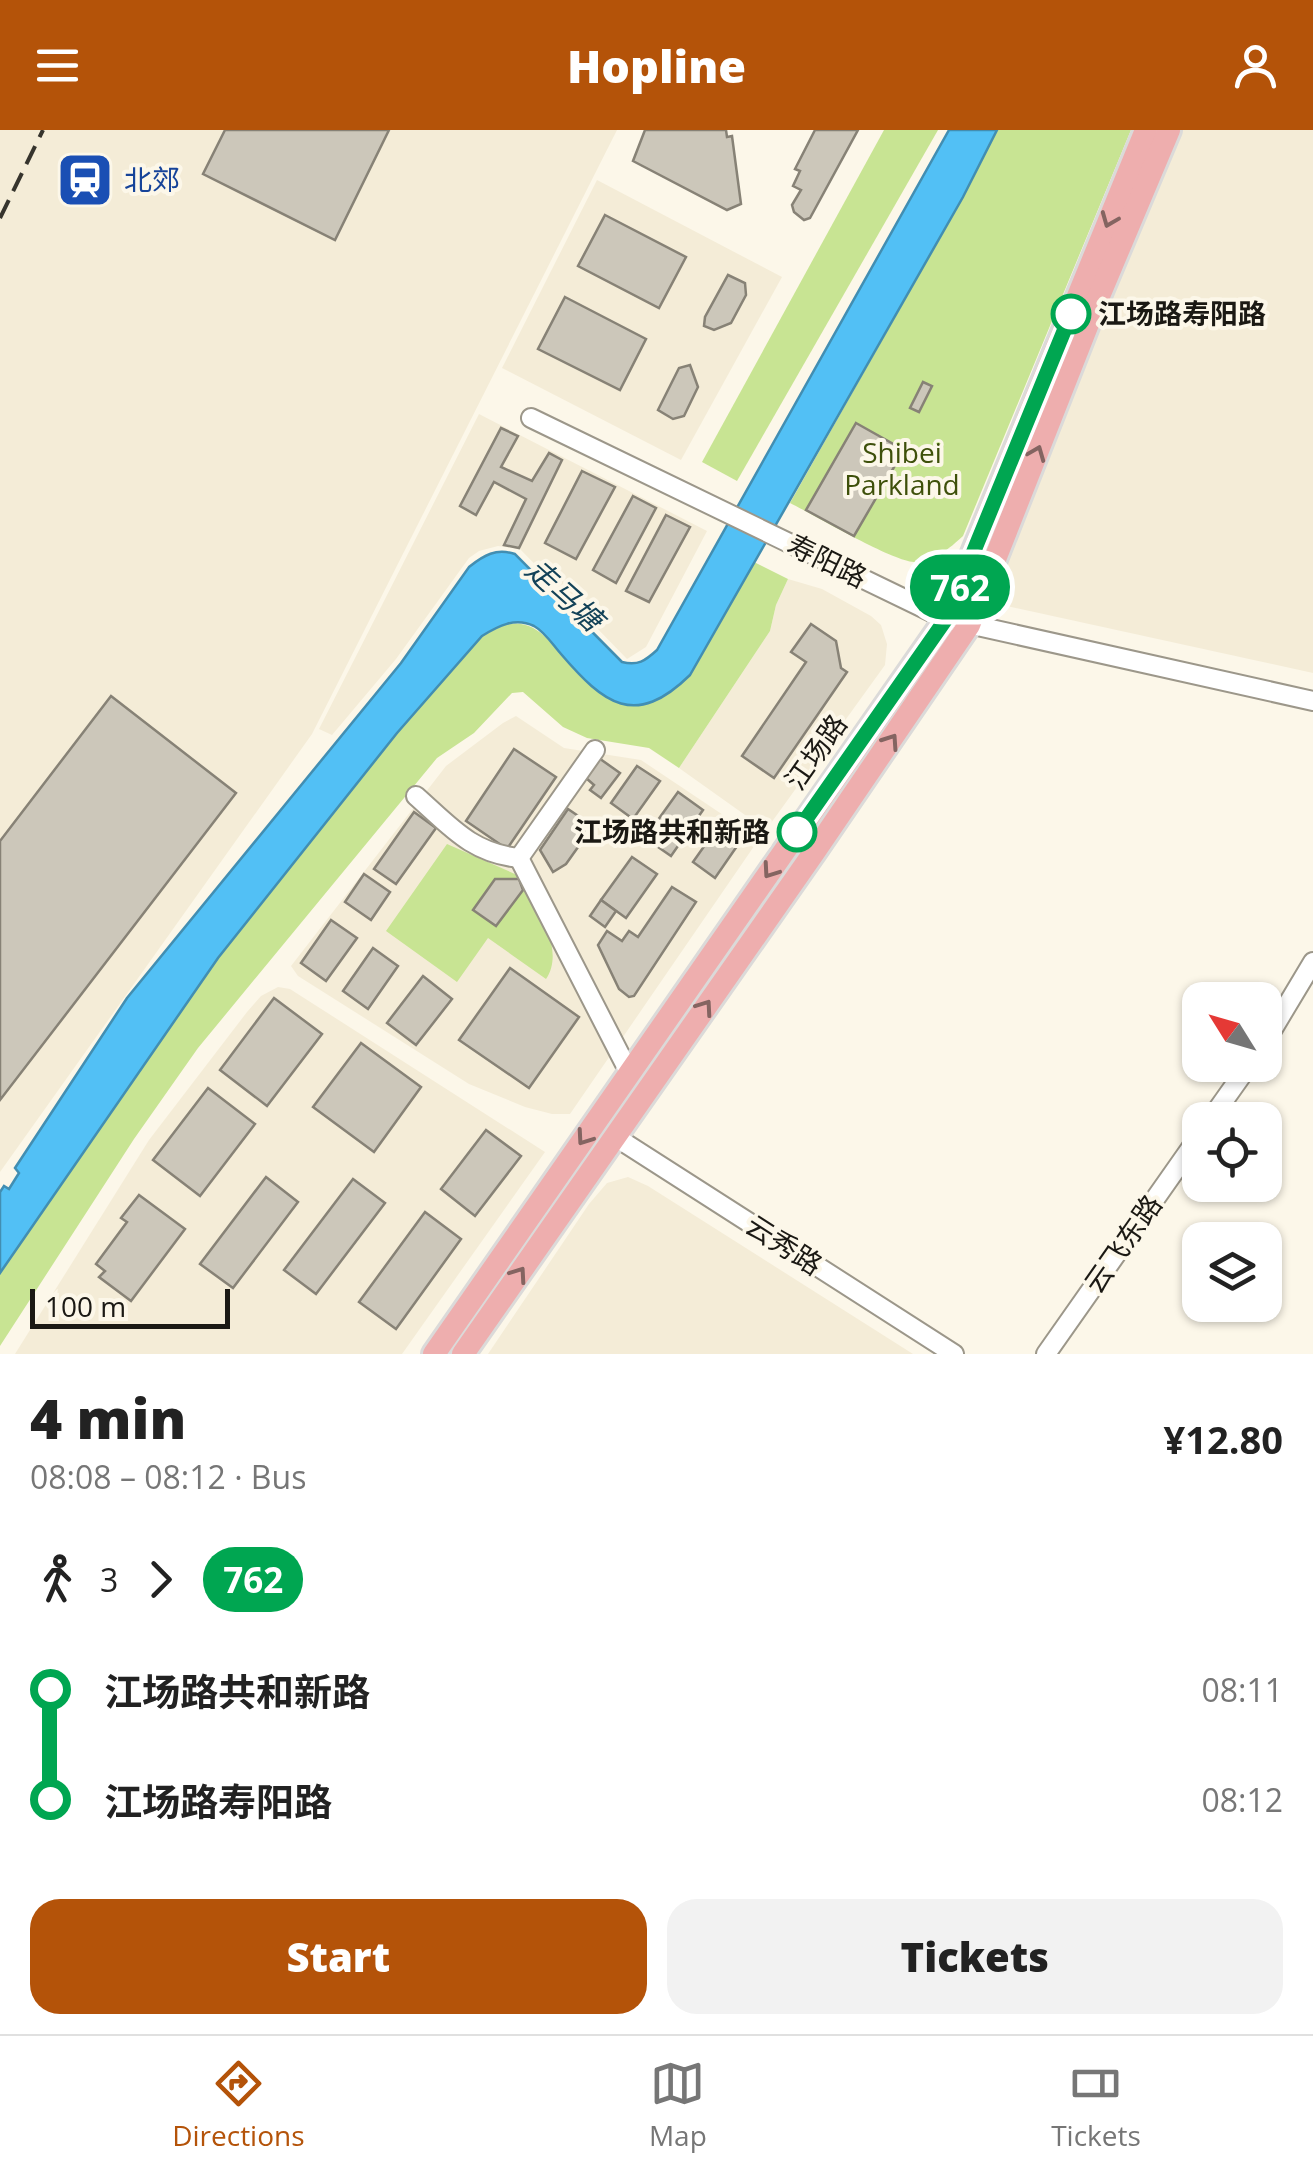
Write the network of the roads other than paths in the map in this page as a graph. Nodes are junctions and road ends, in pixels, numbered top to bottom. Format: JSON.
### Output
{"nodes":[{"id":1,"x":1146,"y":130,"type":"edge"},
{"id":2,"x":1170,"y":130,"type":"edge"},
{"id":3,"x":531,"y":418,"type":"dead end"},
{"id":4,"x":958,"y":622,"type":"junction"},
{"id":5,"x":1313,"y":701,"type":"edge"},
{"id":6,"x":595,"y":750,"type":"dead end"},
{"id":7,"x":416,"y":796,"type":"dead end"},
{"id":8,"x":519,"y":858,"type":"junction"},
{"id":9,"x":1313,"y":962,"type":"edge"},
{"id":10,"x":1282,"y":1014,"type":"edge"},
{"id":11,"x":629,"y":1072,"type":"junction"},
{"id":12,"x":614,"y":1136,"type":"junction"},
{"id":13,"x":1182,"y":1160,"type":"edge"},
{"id":14,"x":434,"y":1354,"type":"edge"},
{"id":15,"x":464,"y":1354,"type":"edge"},
{"id":16,"x":954,"y":1354,"type":"edge"},
{"id":17,"x":1046,"y":1354,"type":"edge"}],
"edges":[{"from":1,"to":4,"type":"main road","name":"江场路","one_way":true},
{"from":4,"to":2,"type":"main road","name":"江场路","one_way":true},
{"from":3,"to":4,"type":"street","name":"寿阳路"},
{"from":4,"to":5,"type":"street","name":"寿阳路"},
{"from":4,"to":11,"type":"main road","name":"江场路","one_way":true},
{"from":12,"to":4,"type":"main road","name":"江场路","one_way":true},
{"from":6,"to":8,"type":"street"},
{"from":7,"to":8,"type":"street"},
{"from":8,"to":11,"type":"street"},
{"from":9,"to":10,"type":"street"},
{"from":11,"to":14,"type":"main road","name":"江场路","one_way":true},
{"from":15,"to":12,"type":"main road","name":"江场路","one_way":true},
{"from":12,"to":16,"type":"street","name":"云秀路"},
{"from":13,"to":17,"type":"street","name":"云飞东路"}]}
